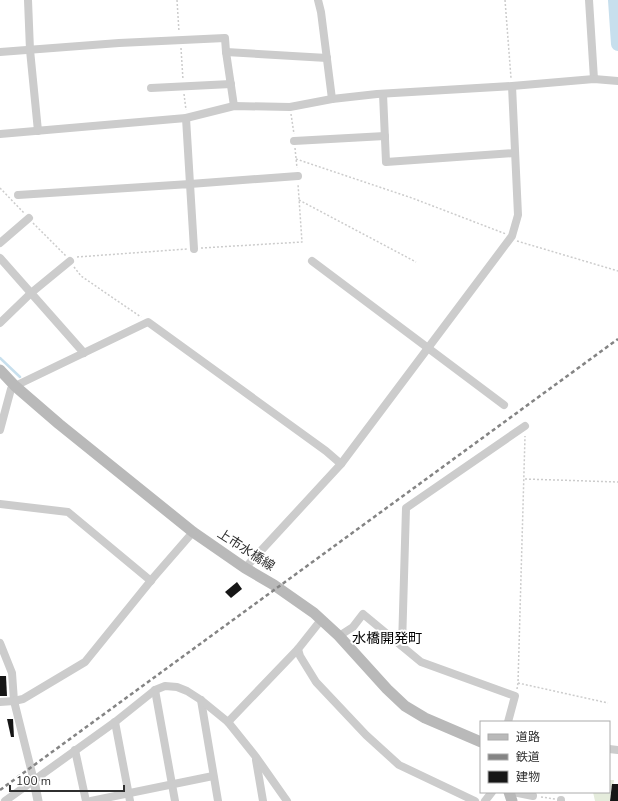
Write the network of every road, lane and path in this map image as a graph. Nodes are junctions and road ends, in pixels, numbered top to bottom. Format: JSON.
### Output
{"nodes":[{"id":1,"x":28,"y":0,"type":"edge"},
{"id":2,"x":177,"y":0,"type":"edge"},
{"id":3,"x":318,"y":0,"type":"edge"},
{"id":4,"x":505,"y":0,"type":"edge"},
{"id":5,"x":589,"y":0,"type":"edge"},
{"id":6,"x":180,"y":40,"type":"junction"},
{"id":7,"x":30,"y":50,"type":"junction"},
{"id":8,"x":0,"y":52,"type":"edge"},
{"id":9,"x":226,"y":52,"type":"junction"},
{"id":10,"x":327,"y":58,"type":"junction"},
{"id":11,"x":594,"y":79,"type":"junction"},
{"id":12,"x":615,"y":81,"type":"edge"},
{"id":13,"x":231,"y":84,"type":"junction"},
{"id":14,"x":184,"y":85,"type":"junction"},
{"id":15,"x":512,"y":86,"type":"junction"},
{"id":16,"x":151,"y":88,"type":"dead end"},
{"id":17,"x":383,"y":94,"type":"junction"},
{"id":18,"x":332,"y":99,"type":"junction"},
{"id":19,"x":234,"y":106,"type":"junction"},
{"id":20,"x":186,"y":118,"type":"junction"},
{"id":21,"x":38,"y":131,"type":"junction"},
{"id":22,"x":0,"y":134,"type":"edge"},
{"id":23,"x":385,"y":136,"type":"junction"},
{"id":24,"x":294,"y":141,"type":"dead end"},
{"id":25,"x":515,"y":153,"type":"junction"},
{"id":26,"x":298,"y":176,"type":"junction"},
{"id":27,"x":190,"y":184,"type":"junction"},
{"id":28,"x":18,"y":195,"type":"dead end"},
{"id":29,"x":299,"y":200,"type":"junction"},
{"id":30,"x":29,"y":218,"type":"dead end"},
{"id":31,"x":512,"y":236,"type":"junction"},
{"id":32,"x":302,"y":242,"type":"dead end"},
{"id":33,"x":0,"y":243,"type":"edge"},
{"id":34,"x":194,"y":249,"type":"dead end"},
{"id":35,"x":0,"y":258,"type":"edge"},
{"id":36,"x":70,"y":260,"type":"joint"},
{"id":37,"x":312,"y":261,"type":"dead end"},
{"id":38,"x":416,"y":262,"type":"dead end"},
{"id":39,"x":618,"y":271,"type":"edge"},
{"id":40,"x":31,"y":293,"type":"junction"},
{"id":41,"x":148,"y":322,"type":"junction"},
{"id":42,"x":0,"y":323,"type":"edge"},
{"id":43,"x":428,"y":348,"type":"junction"},
{"id":44,"x":84,"y":353,"type":"junction"},
{"id":45,"x":0,"y":370,"type":"edge"},
{"id":46,"x":15,"y":386,"type":"junction"},
{"id":47,"x":504,"y":405,"type":"dead end"},
{"id":48,"x":525,"y":426,"type":"joint"},
{"id":49,"x":0,"y":430,"type":"edge"},
{"id":50,"x":341,"y":464,"type":"junction"},
{"id":51,"x":525,"y":479,"type":"junction"},
{"id":52,"x":618,"y":482,"type":"edge"},
{"id":53,"x":0,"y":504,"type":"edge"},
{"id":54,"x":193,"y":532,"type":"junction"},
{"id":55,"x":245,"y":568,"type":"junction"},
{"id":56,"x":151,"y":580,"type":"junction"},
{"id":57,"x":321,"y":620,"type":"junction"},
{"id":58,"x":339,"y":636,"type":"junction"},
{"id":59,"x":0,"y":643,"type":"edge"},
{"id":60,"x":402,"y":646,"type":"junction"},
{"id":61,"x":298,"y":649,"type":"junction"},
{"id":62,"x":518,"y":683,"type":"junction"},
{"id":63,"x":155,"y":690,"type":"junction"},
{"id":64,"x":515,"y":696,"type":"junction"},
{"id":65,"x":201,"y":700,"type":"junction"},
{"id":66,"x":14,"y":701,"type":"junction"},
{"id":67,"x":0,"y":702,"type":"edge"},
{"id":68,"x":608,"y":703,"type":"dead end"},
{"id":69,"x":508,"y":721,"type":"edge"},
{"id":70,"x":115,"y":722,"type":"junction"},
{"id":71,"x":228,"y":722,"type":"junction"},
{"id":72,"x":480,"y":742,"type":"edge"},
{"id":73,"x":75,"y":750,"type":"junction"},
{"id":74,"x":256,"y":757,"type":"junction"},
{"id":75,"x":213,"y":776,"type":"junction"},
{"id":76,"x":34,"y":780,"type":"junction"},
{"id":77,"x":172,"y":784,"type":"junction"},
{"id":78,"x":491,"y":793,"type":"edge"},
{"id":79,"x":518,"y":793,"type":"edge"},
{"id":80,"x":533,"y":796,"type":"joint"},
{"id":81,"x":130,"y":797,"type":"edge"},
{"id":82,"x":5,"y":801,"type":"edge"},
{"id":83,"x":38,"y":801,"type":"edge"},
{"id":84,"x":86,"y":801,"type":"edge"},
{"id":85,"x":91,"y":801,"type":"edge"},
{"id":86,"x":175,"y":801,"type":"edge"},
{"id":87,"x":218,"y":801,"type":"edge"},
{"id":88,"x":263,"y":801,"type":"edge"},
{"id":89,"x":287,"y":801,"type":"edge"},
{"id":90,"x":475,"y":801,"type":"edge"},
{"id":91,"x":485,"y":801,"type":"edge"},
{"id":92,"x":561,"y":801,"type":"edge"}],
"edges":[{"from":1,"to":7,"type":"street"},
{"from":2,"to":6,"type":"path"},
{"from":3,"to":10,"type":"street"},
{"from":4,"to":15,"type":"path"},
{"from":5,"to":11,"type":"street"},
{"from":6,"to":7,"type":"street"},
{"from":6,"to":9,"type":"street"},
{"from":6,"to":14,"type":"path"},
{"from":7,"to":8,"type":"street"},
{"from":7,"to":21,"type":"street"},
{"from":9,"to":10,"type":"street"},
{"from":9,"to":13,"type":"street"},
{"from":10,"to":18,"type":"street"},
{"from":11,"to":12,"type":"street"},
{"from":11,"to":15,"type":"street"},
{"from":13,"to":14,"type":"street"},
{"from":13,"to":19,"type":"street"},
{"from":14,"to":16,"type":"street"},
{"from":14,"to":20,"type":"path"},
{"from":15,"to":17,"type":"street"},
{"from":15,"to":25,"type":"street"},
{"from":17,"to":18,"type":"street"},
{"from":17,"to":23,"type":"street"},
{"from":18,"to":19,"type":"street"},
{"from":19,"to":20,"type":"street"},
{"from":20,"to":21,"type":"street"},
{"from":20,"to":27,"type":"street"},
{"from":21,"to":22,"type":"street"},
{"from":23,"to":24,"type":"street"},
{"from":23,"to":25,"type":"street"},
{"from":25,"to":31,"type":"street"},
{"from":26,"to":27,"type":"street"},
{"from":26,"to":29,"type":"path"},
{"from":26,"to":31,"type":"path"},
{"from":27,"to":28,"type":"street"},
{"from":27,"to":34,"type":"street"},
{"from":29,"to":32,"type":"path"},
{"from":29,"to":38,"type":"path"},
{"from":30,"to":33,"type":"street"},
{"from":31,"to":39,"type":"path"},
{"from":31,"to":43,"type":"street"},
{"from":35,"to":40,"type":"street"},
{"from":36,"to":40,"type":"street"},
{"from":36,"to":41,"type":"path"},
{"from":37,"to":43,"type":"street"},
{"from":40,"to":42,"type":"street"},
{"from":40,"to":44,"type":"street"},
{"from":41,"to":44,"type":"street"},
{"from":41,"to":50,"type":"street"},
{"from":43,"to":47,"type":"street"},
{"from":43,"to":50,"type":"street"},
{"from":44,"to":46,"type":"street"},
{"from":45,"to":46,"type":"main road","name":"上市水橋線"},
{"from":46,"to":49,"type":"street"},
{"from":46,"to":54,"type":"main road","name":"上市水橋線"},
{"from":48,"to":51,"type":"path"},
{"from":48,"to":60,"type":"street"},
{"from":50,"to":55,"type":"street"},
{"from":51,"to":52,"type":"path"},
{"from":51,"to":62,"type":"path"},
{"from":53,"to":56,"type":"street"},
{"from":54,"to":55,"type":"main road","name":"上市水橋線"},
{"from":54,"to":56,"type":"street"},
{"from":55,"to":57,"type":"main road","name":"上市水橋線"},
{"from":56,"to":66,"type":"street"},
{"from":57,"to":58,"type":"main road","name":"上市水橋線"},
{"from":57,"to":61,"type":"street"},
{"from":58,"to":60,"type":"street"},
{"from":58,"to":72,"type":"main road","name":"上市水橋線"},
{"from":59,"to":66,"type":"street"},
{"from":60,"to":64,"type":"street"},
{"from":61,"to":71,"type":"street"},
{"from":61,"to":90,"type":"street"},
{"from":62,"to":64,"type":"path"},
{"from":62,"to":68,"type":"path"},
{"from":63,"to":65,"type":"street"},
{"from":63,"to":70,"type":"street"},
{"from":63,"to":77,"type":"street"},
{"from":64,"to":69,"type":"street"},
{"from":65,"to":71,"type":"street"},
{"from":65,"to":75,"type":"street"},
{"from":66,"to":67,"type":"street"},
{"from":66,"to":76,"type":"street"},
{"from":70,"to":73,"type":"street"},
{"from":70,"to":81,"type":"street"},
{"from":71,"to":74,"type":"street"},
{"from":73,"to":76,"type":"street"},
{"from":73,"to":84,"type":"street"},
{"from":74,"to":88,"type":"street"},
{"from":74,"to":89,"type":"street"},
{"from":75,"to":77,"type":"street"},
{"from":75,"to":87,"type":"street"},
{"from":76,"to":82,"type":"street"},
{"from":76,"to":83,"type":"street"},
{"from":77,"to":81,"type":"street"},
{"from":77,"to":86,"type":"street"},
{"from":78,"to":91,"type":"street"},
{"from":79,"to":80,"type":"street"},
{"from":80,"to":92,"type":"path"},
{"from":81,"to":85,"type":"street"}]}
